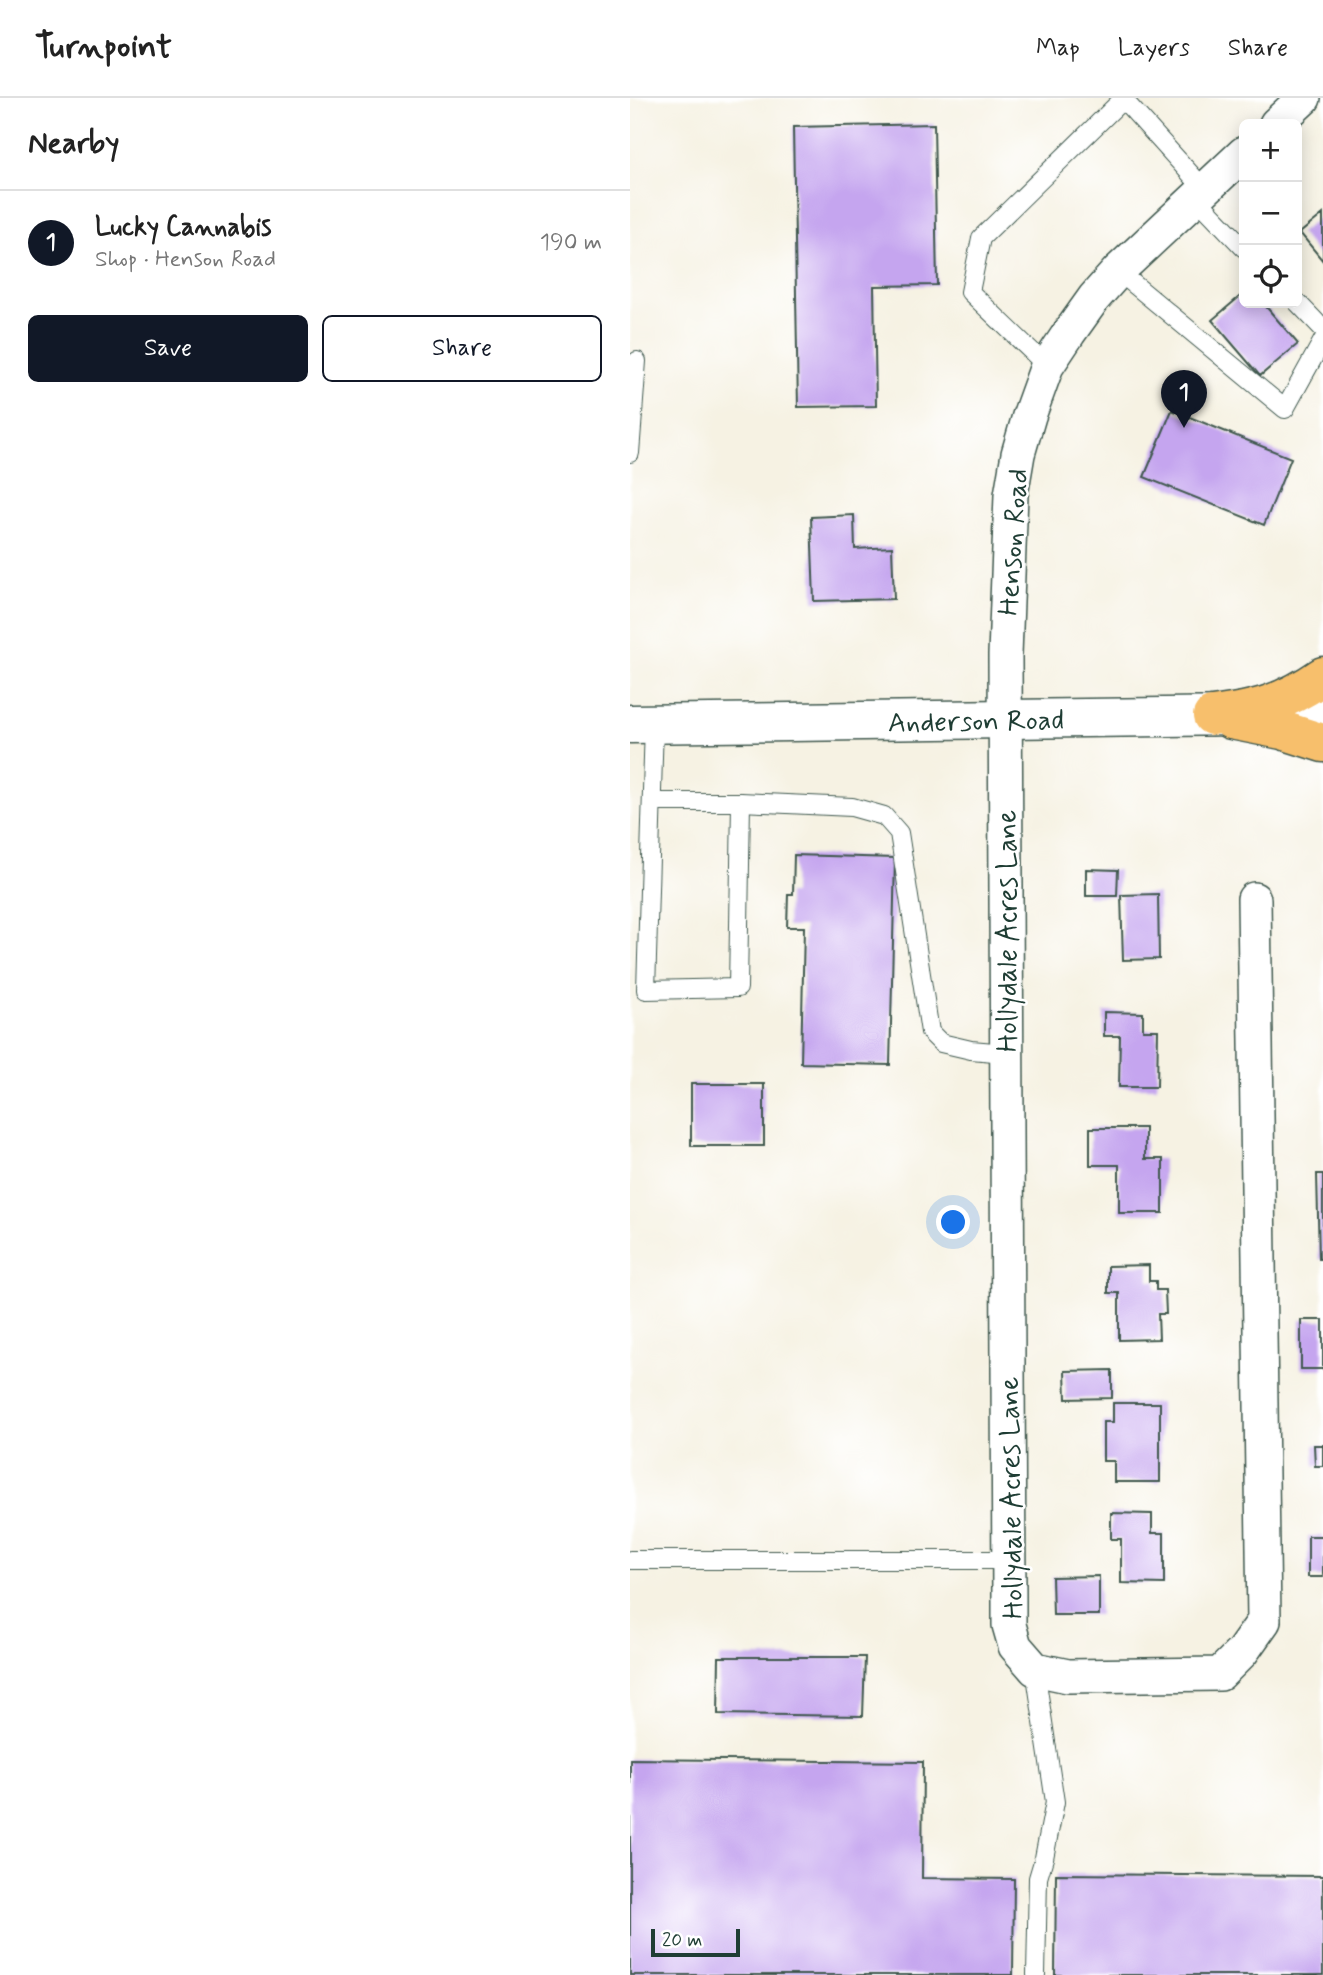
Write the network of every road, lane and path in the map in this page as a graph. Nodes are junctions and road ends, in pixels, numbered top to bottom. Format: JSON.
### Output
{"nodes":[{"id":1,"x":1304,"y":98,"type":"edge"},
{"id":2,"x":1281,"y":119,"type":"edge"},
{"id":3,"x":1239,"y":158,"type":"edge"},
{"id":4,"x":1200,"y":194,"type":"junction"},
{"id":5,"x":1242,"y":245,"type":"edge"},
{"id":6,"x":1118,"y":271,"type":"junction"},
{"id":7,"x":1302,"y":307,"type":"edge"},
{"id":8,"x":1323,"y":329,"type":"edge"},
{"id":9,"x":1323,"y":340,"type":"edge"},
{"id":10,"x":637,"y":360,"type":"dead end"},
{"id":11,"x":1047,"y":366,"type":"junction"},
{"id":12,"x":630,"y":453,"type":"edge"},
{"id":13,"x":1323,"y":676,"type":"edge"},
{"id":14,"x":1323,"y":715,"type":"edge"},
{"id":15,"x":1212,"y":716,"type":"junction"},
{"id":16,"x":1005,"y":719,"type":"junction"},
{"id":17,"x":642,"y":724,"type":"edge"},
{"id":18,"x":1323,"y":743,"type":"edge"},
{"id":19,"x":652,"y":802,"type":"junction"},
{"id":20,"x":741,"y":802,"type":"junction"},
{"id":21,"x":1254,"y":899,"type":"dead end"},
{"id":22,"x":1006,"y":1053,"type":"junction"},
{"id":23,"x":630,"y":1560,"type":"edge"},
{"id":24,"x":1009,"y":1560,"type":"junction"},
{"id":25,"x":1035,"y":1669,"type":"junction"},
{"id":26,"x":1036,"y":1975,"type":"edge"}],
"edges":[{"from":1,"to":2,"type":"street"},
{"from":3,"to":4,"type":"street","name":"Henson Road"},
{"from":4,"to":5,"type":"lane"},
{"from":4,"to":6,"type":"street","name":"Henson Road"},
{"from":4,"to":11,"type":"lane"},
{"from":6,"to":9,"type":"lane"},
{"from":6,"to":11,"type":"street","name":"Henson Road"},
{"from":7,"to":8,"type":"lane"},
{"from":10,"to":12,"type":"lane"},
{"from":11,"to":16,"type":"street","name":"Henson Road"},
{"from":13,"to":15,"type":"highway"},
{"from":14,"to":15,"type":"street","name":"Anderson Road"},
{"from":15,"to":16,"type":"street","name":"Anderson Road"},
{"from":15,"to":18,"type":"highway"},
{"from":16,"to":17,"type":"street","name":"Anderson Road"},
{"from":16,"to":22,"type":"street","name":"Hollydale Acres Lane"},
{"from":17,"to":19,"type":"lane"},
{"from":19,"to":20,"type":"lane"},
{"from":19,"to":20,"type":"lane"},
{"from":20,"to":22,"type":"lane"},
{"from":21,"to":25,"type":"street"},
{"from":22,"to":24,"type":"street","name":"Hollydale Acres Lane"},
{"from":23,"to":24,"type":"lane"},
{"from":24,"to":25,"type":"street","name":"Hollydale Acres Lane"},
{"from":25,"to":26,"type":"lane"}]}
